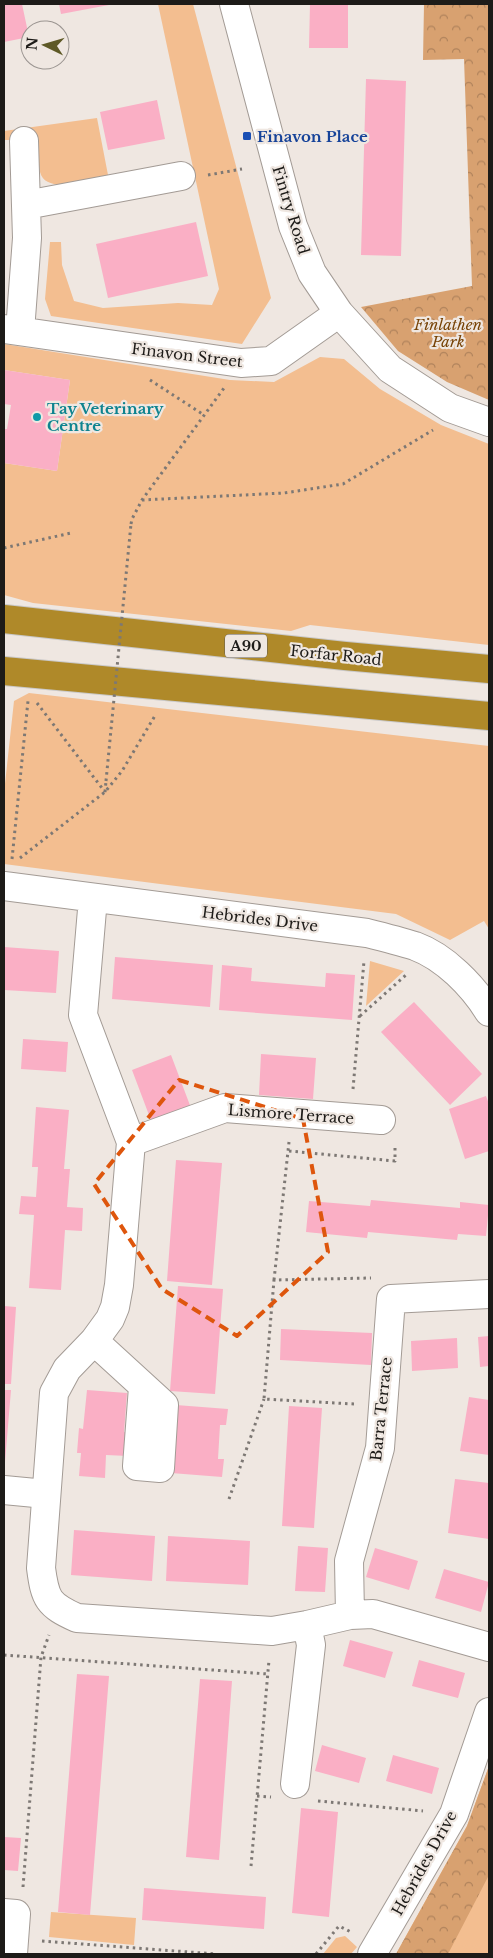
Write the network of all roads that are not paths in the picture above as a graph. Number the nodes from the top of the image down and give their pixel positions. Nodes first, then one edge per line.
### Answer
1 (234, 4) edge
2 (24, 141) dead end
3 (181, 176) dead end
4 (26, 206) junction
5 (339, 313) junction
6 (12, 330) edge
7 (489, 422) edge
8 (4, 620) edge
9 (489, 669) edge
10 (4, 671) edge
11 (489, 716) edge
12 (8, 876) edge
13 (93, 898) junction
14 (489, 1012) edge
15 (381, 1120) road end
16 (131, 1142) junction
17 (489, 1294) edge
18 (94, 1341) junction
19 (143, 1386) dead end
20 (4, 1490) edge
21 (46, 1494) junction
22 (350, 1615) junction
23 (307, 1625) junction
24 (489, 1647) edge
25 (489, 1712) edge
26 (294, 1794) road end
27 (372, 1954) edge

1 - 5 street, Fintry Road
2 - 4 street, Finavon Street
3 - 4 street
4 - 6 street, Finavon Street
5 - 6 street, Finavon Street
5 - 7 street, Fintry Road
8 - 9 highway, Forfar Road / A90
10 - 11 highway
12 - 13 street, Hebrides Drive
13 - 14 street, Hebrides Drive
13 - 16 street
15 - 16 street, Lismore Terrace
16 - 18 street
17 - 22 street, Barra Terrace
18 - 19 street
18 - 21 street
20 - 21 street
21 - 23 street
22 - 23 street
22 - 24 street
23 - 26 street
25 - 27 street, Hebrides Drive

